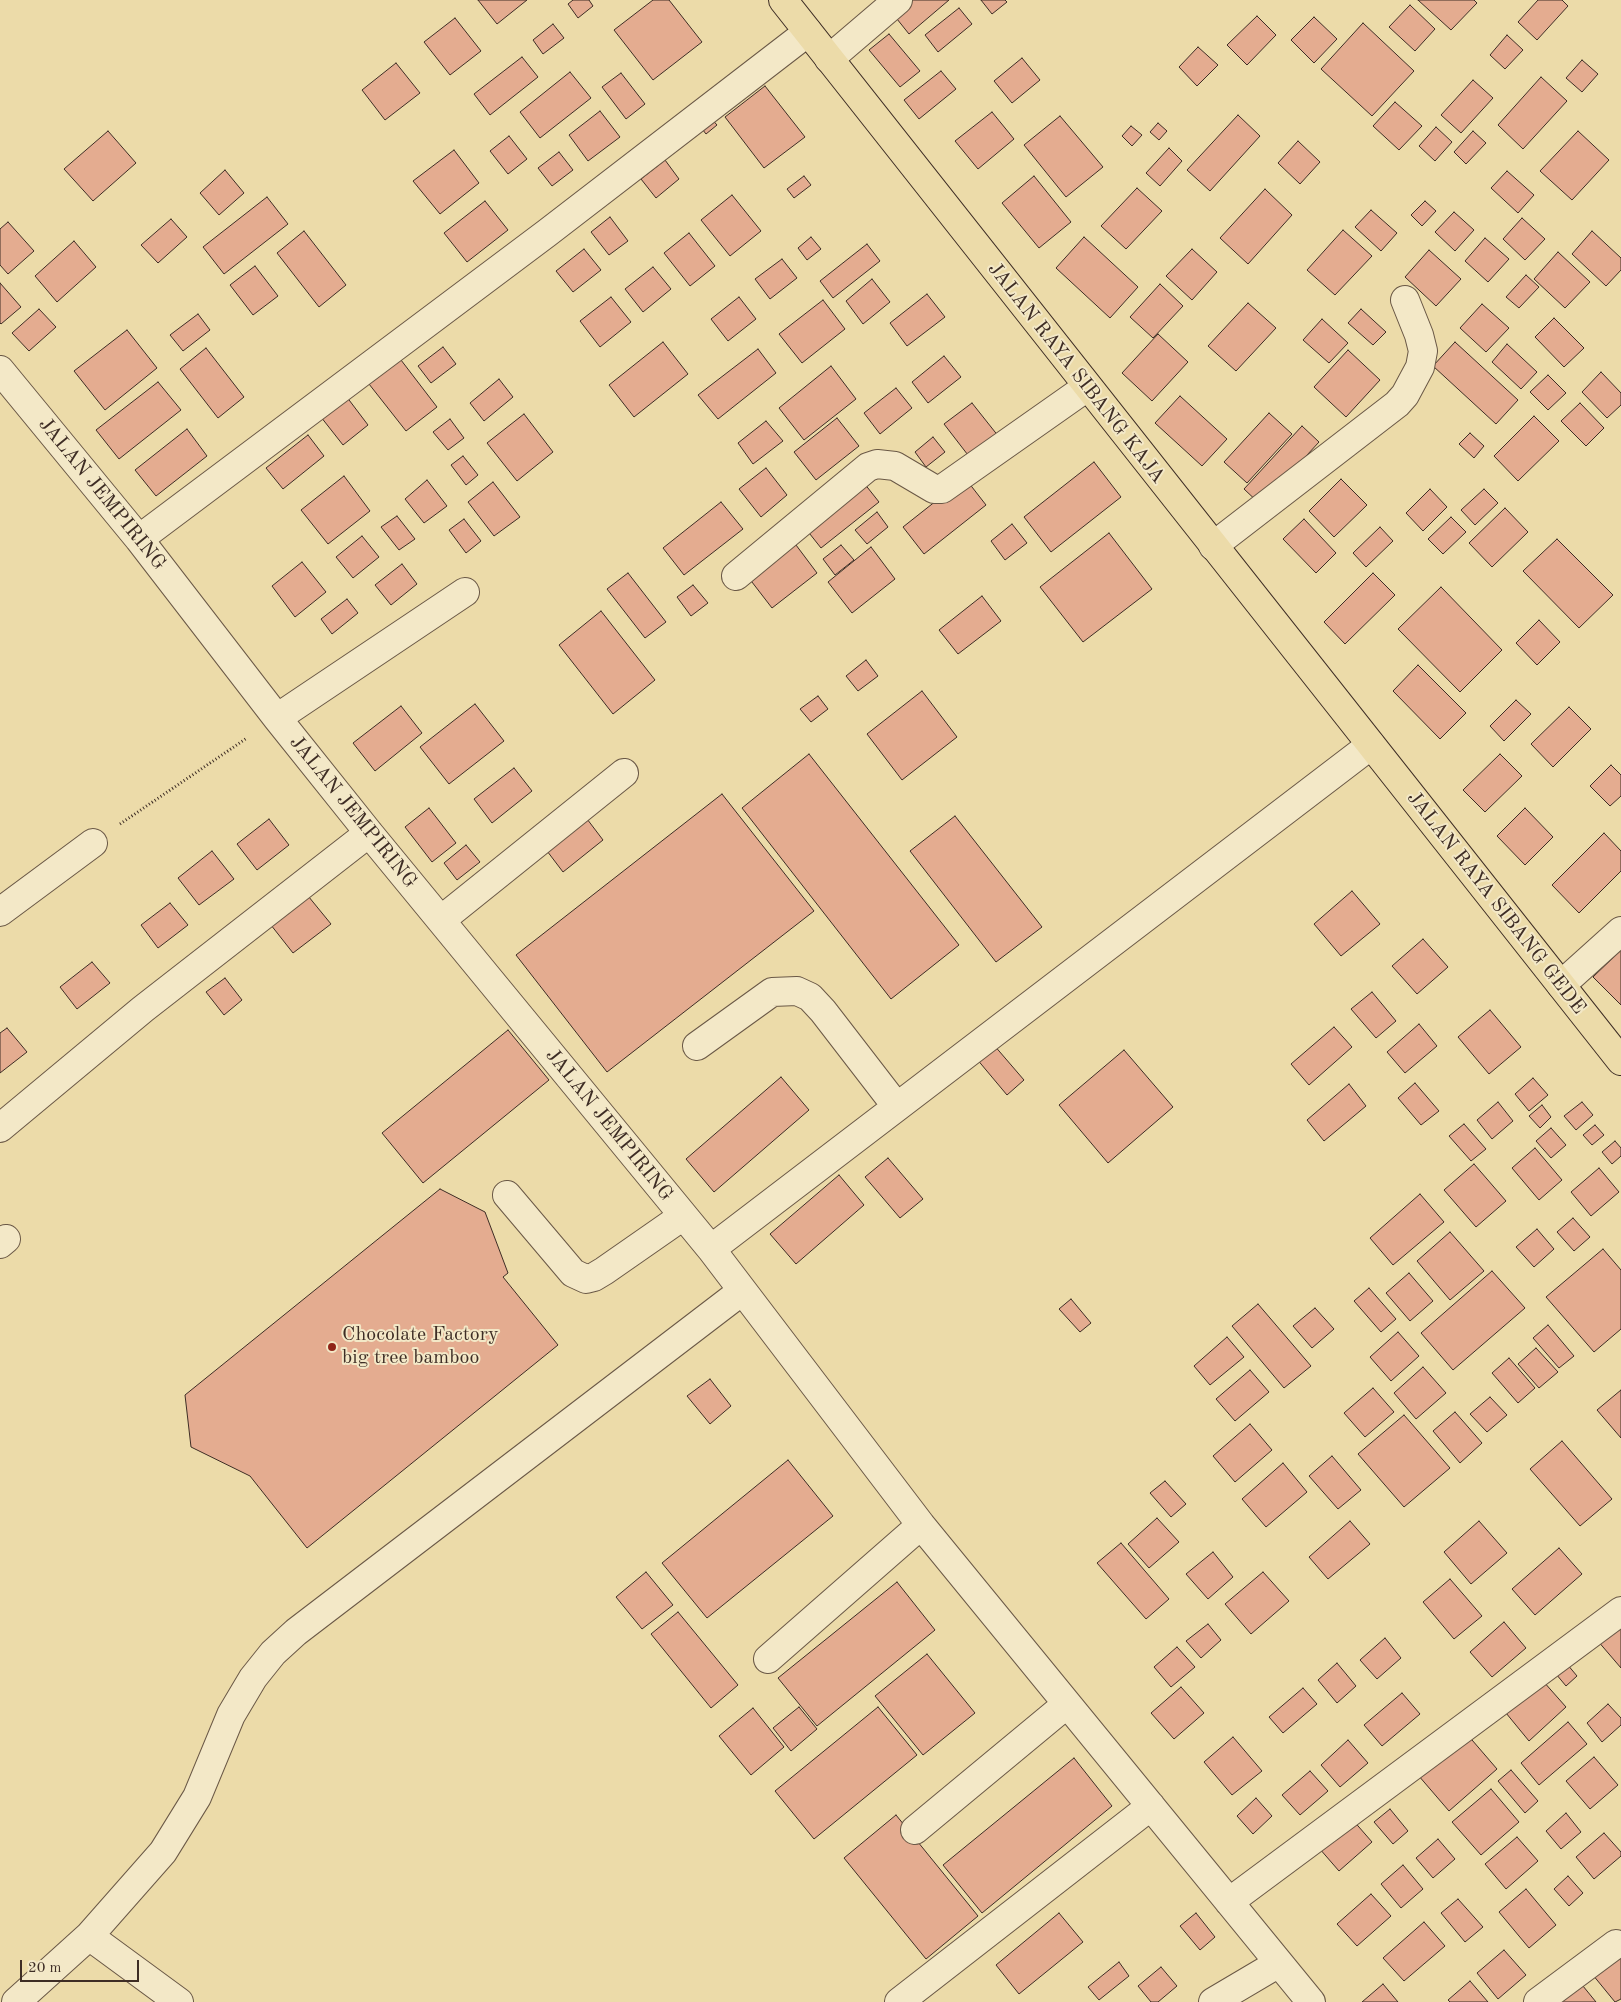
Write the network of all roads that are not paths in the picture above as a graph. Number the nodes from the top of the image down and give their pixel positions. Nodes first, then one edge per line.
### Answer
1 (783, 0) edge
2 (898, 0) edge
3 (808, 32) junction
4 (829, 59) junction
5 (1405, 300) dead end
6 (0, 370) edge
7 (1088, 387) junction
8 (139, 538) junction
9 (1213, 546) junction
10 (736, 576) dead end
11 (465, 592) dead end
12 (277, 718) junction
13 (1371, 745) junction
14 (624, 773) dead end
15 (369, 833) junction
16 (93, 843) road end
17 (0, 912) edge
18 (441, 920) junction
19 (1621, 932) edge
20 (1561, 985) junction
21 (697, 1046) dead end
22 (1621, 1061) edge
23 (897, 1107) junction
24 (0, 1128) edge
25 (507, 1195) dead end
26 (683, 1216) junction
27 (711, 1249) junction
28 (742, 1290) junction
29 (921, 1525) junction
30 (1621, 1611) edge
31 (768, 1659) dead end
32 (1067, 1704) junction
33 (1151, 1806) junction
34 (915, 1830) dead end
35 (1229, 1902) junction
36 (89, 1936) junction
37 (1616, 1944) dead end
38 (1279, 1963) junction
39 (16, 2002) edge
40 (179, 2002) edge
41 (899, 2002) edge
42 (1213, 2002) edge
43 (1311, 2002) edge
44 (1538, 2002) edge

1 - 3 main road, JALAN RAYA SIBANG KAJA
2 - 4 street
3 - 4 main road, JALAN RAYA SIBANG KAJA
3 - 8 street
4 - 7 main road, JALAN RAYA SIBANG KAJA
5 - 9 street
6 - 8 street, JALAN JEMPIRING
7 - 9 main road, JALAN RAYA SIBANG KAJA
7 - 10 street
8 - 12 street, JALAN JEMPIRING
9 - 13 main road, JALAN RAYA SIBANG KAJA
11 - 12 street
12 - 15 street, JALAN JEMPIRING
13 - 20 main road, JALAN RAYA SIBANG GEDE
13 - 23 street
14 - 18 street
15 - 18 street, JALAN JEMPIRING
15 - 24 street
16 - 17 street
18 - 26 street, JALAN JEMPIRING
19 - 20 street
20 - 22 main road, JALAN RAYA SIBANG GEDE
21 - 23 street
23 - 27 street
25 - 26 street
26 - 27 street, JALAN JEMPIRING
27 - 28 street, JALAN JEMPIRING
28 - 29 street, JALAN JEMPIRING
28 - 36 street
29 - 31 street
29 - 32 street, JALAN JEMPIRING
30 - 35 street
32 - 33 street, JALAN JEMPIRING
32 - 34 street
33 - 35 street, JALAN JEMPIRING
33 - 41 street
35 - 38 street, JALAN JEMPIRING
36 - 39 street
36 - 40 street
37 - 44 street
38 - 42 street
38 - 43 street, JALAN JEMPIRING

